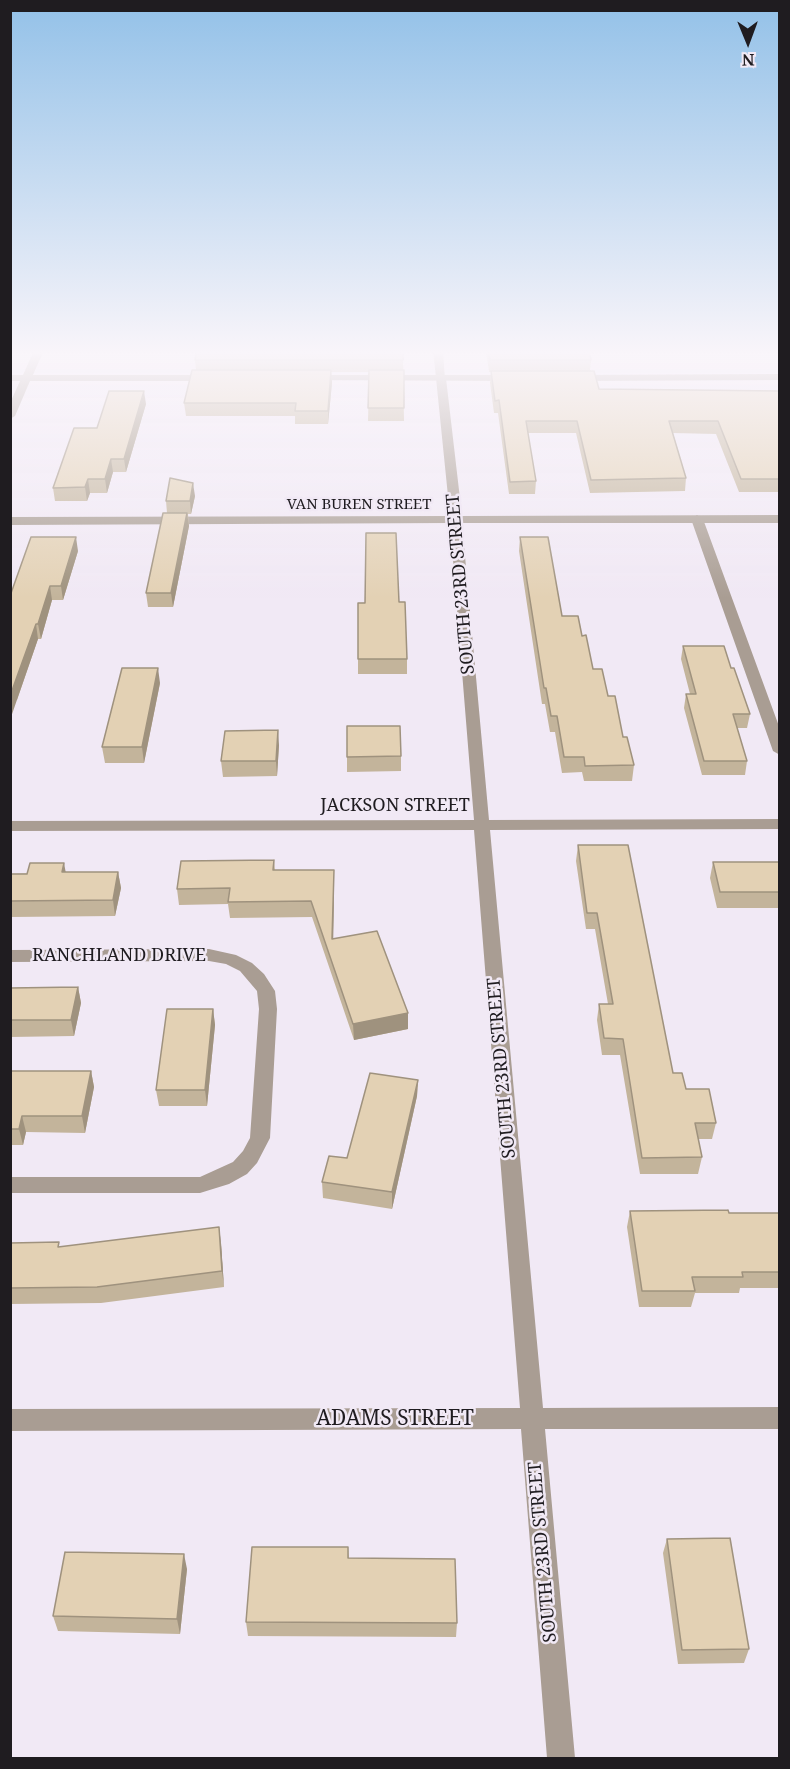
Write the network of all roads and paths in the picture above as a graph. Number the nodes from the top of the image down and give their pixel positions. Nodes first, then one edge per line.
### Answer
1 (447, 433) edge
2 (697, 519) junction
3 (780, 519) edge
4 (456, 520) junction
5 (10, 521) edge
6 (780, 751) edge
7 (780, 824) edge
8 (482, 825) junction
9 (10, 826) edge
10 (10, 956) edge
11 (10, 1185) edge
12 (780, 1418) edge
13 (532, 1419) junction
14 (10, 1420) edge
15 (561, 1758) edge

1 - 4 street, SOUTH 23RD STREET
2 - 3 street, VAN BUREN STREET
2 - 4 street, VAN BUREN STREET
2 - 6 street
4 - 5 street, VAN BUREN STREET
4 - 8 street, SOUTH 23RD STREET
7 - 8 street, JACKSON STREET
8 - 9 street, JACKSON STREET
8 - 13 street, SOUTH 23RD STREET
10 - 11 street, RANCHLAND DRIVE
12 - 13 street, ADAMS STREET
13 - 14 street, ADAMS STREET
13 - 15 street, SOUTH 23RD STREET

